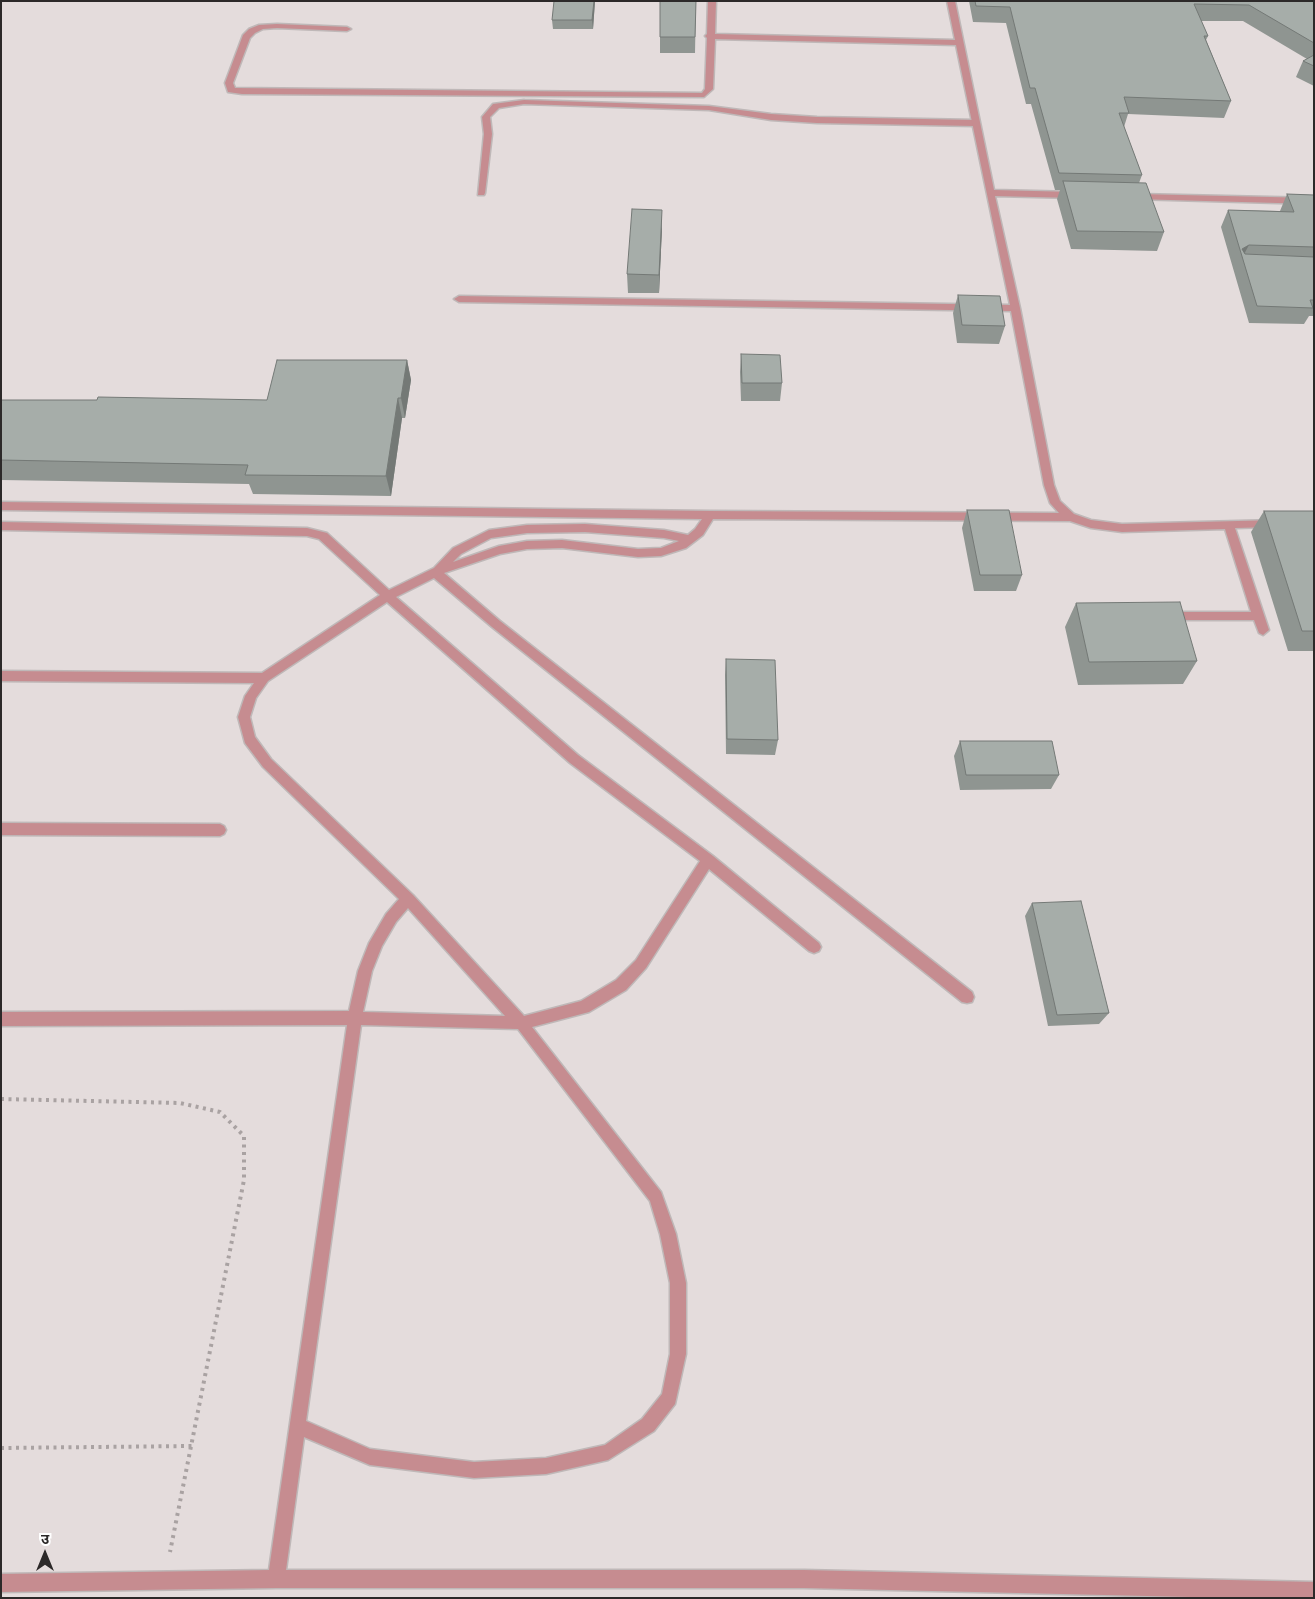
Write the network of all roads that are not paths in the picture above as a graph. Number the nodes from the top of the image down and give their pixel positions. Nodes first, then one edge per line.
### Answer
1 (712, 1) edge
2 (951, 1) edge
3 (347, 29) dead end
4 (709, 36) junction
5 (960, 42) junction
6 (975, 123) junction
7 (480, 193) dead end
8 (992, 194) junction
9 (1079, 196) edge
10 (1128, 196) edge
11 (1314, 201) edge
12 (459, 299) dead end
13 (1015, 308) junction
14 (1, 506) edge
15 (710, 515) junction
16 (1070, 518) junction
17 (1285, 523) edge
18 (1229, 525) junction
19 (1, 526) edge
20 (690, 539) junction
21 (435, 572) junction
22 (388, 596) junction
23 (1164, 616) edge
24 (1258, 616) junction
25 (1263, 630) dead end
26 (1, 676) edge
27 (264, 678) junction
28 (1, 829) edge
29 (220, 830) dead end
30 (708, 860) junction
31 (408, 900) junction
32 (814, 947) dead end
33 (967, 997) dead end
34 (355, 1018) junction
35 (1, 1019) edge
36 (521, 1023) junction
37 (299, 1426) junction
38 (276, 1579) junction
39 (1, 1583) edge
40 (1314, 1591) edge

1 - 4 street
2 - 5 street
3 - 4 street
4 - 5 street
5 - 6 street
6 - 7 street
6 - 8 street
8 - 9 street
8 - 13 street
10 - 11 street
12 - 13 street
13 - 16 street
14 - 15 street
15 - 16 street
15 - 20 street
16 - 18 street
17 - 18 street
18 - 24 street
19 - 22 street
20 - 21 street
20 - 21 street
21 - 22 street
21 - 33 street
22 - 27 street
22 - 30 street
23 - 24 street
24 - 25 street
26 - 27 street
27 - 31 street
28 - 29 street
30 - 32 street
30 - 36 street
31 - 34 street
31 - 36 street
34 - 35 street
34 - 36 street
34 - 37 street
36 - 37 street
37 - 38 street
38 - 39 street
38 - 40 street

